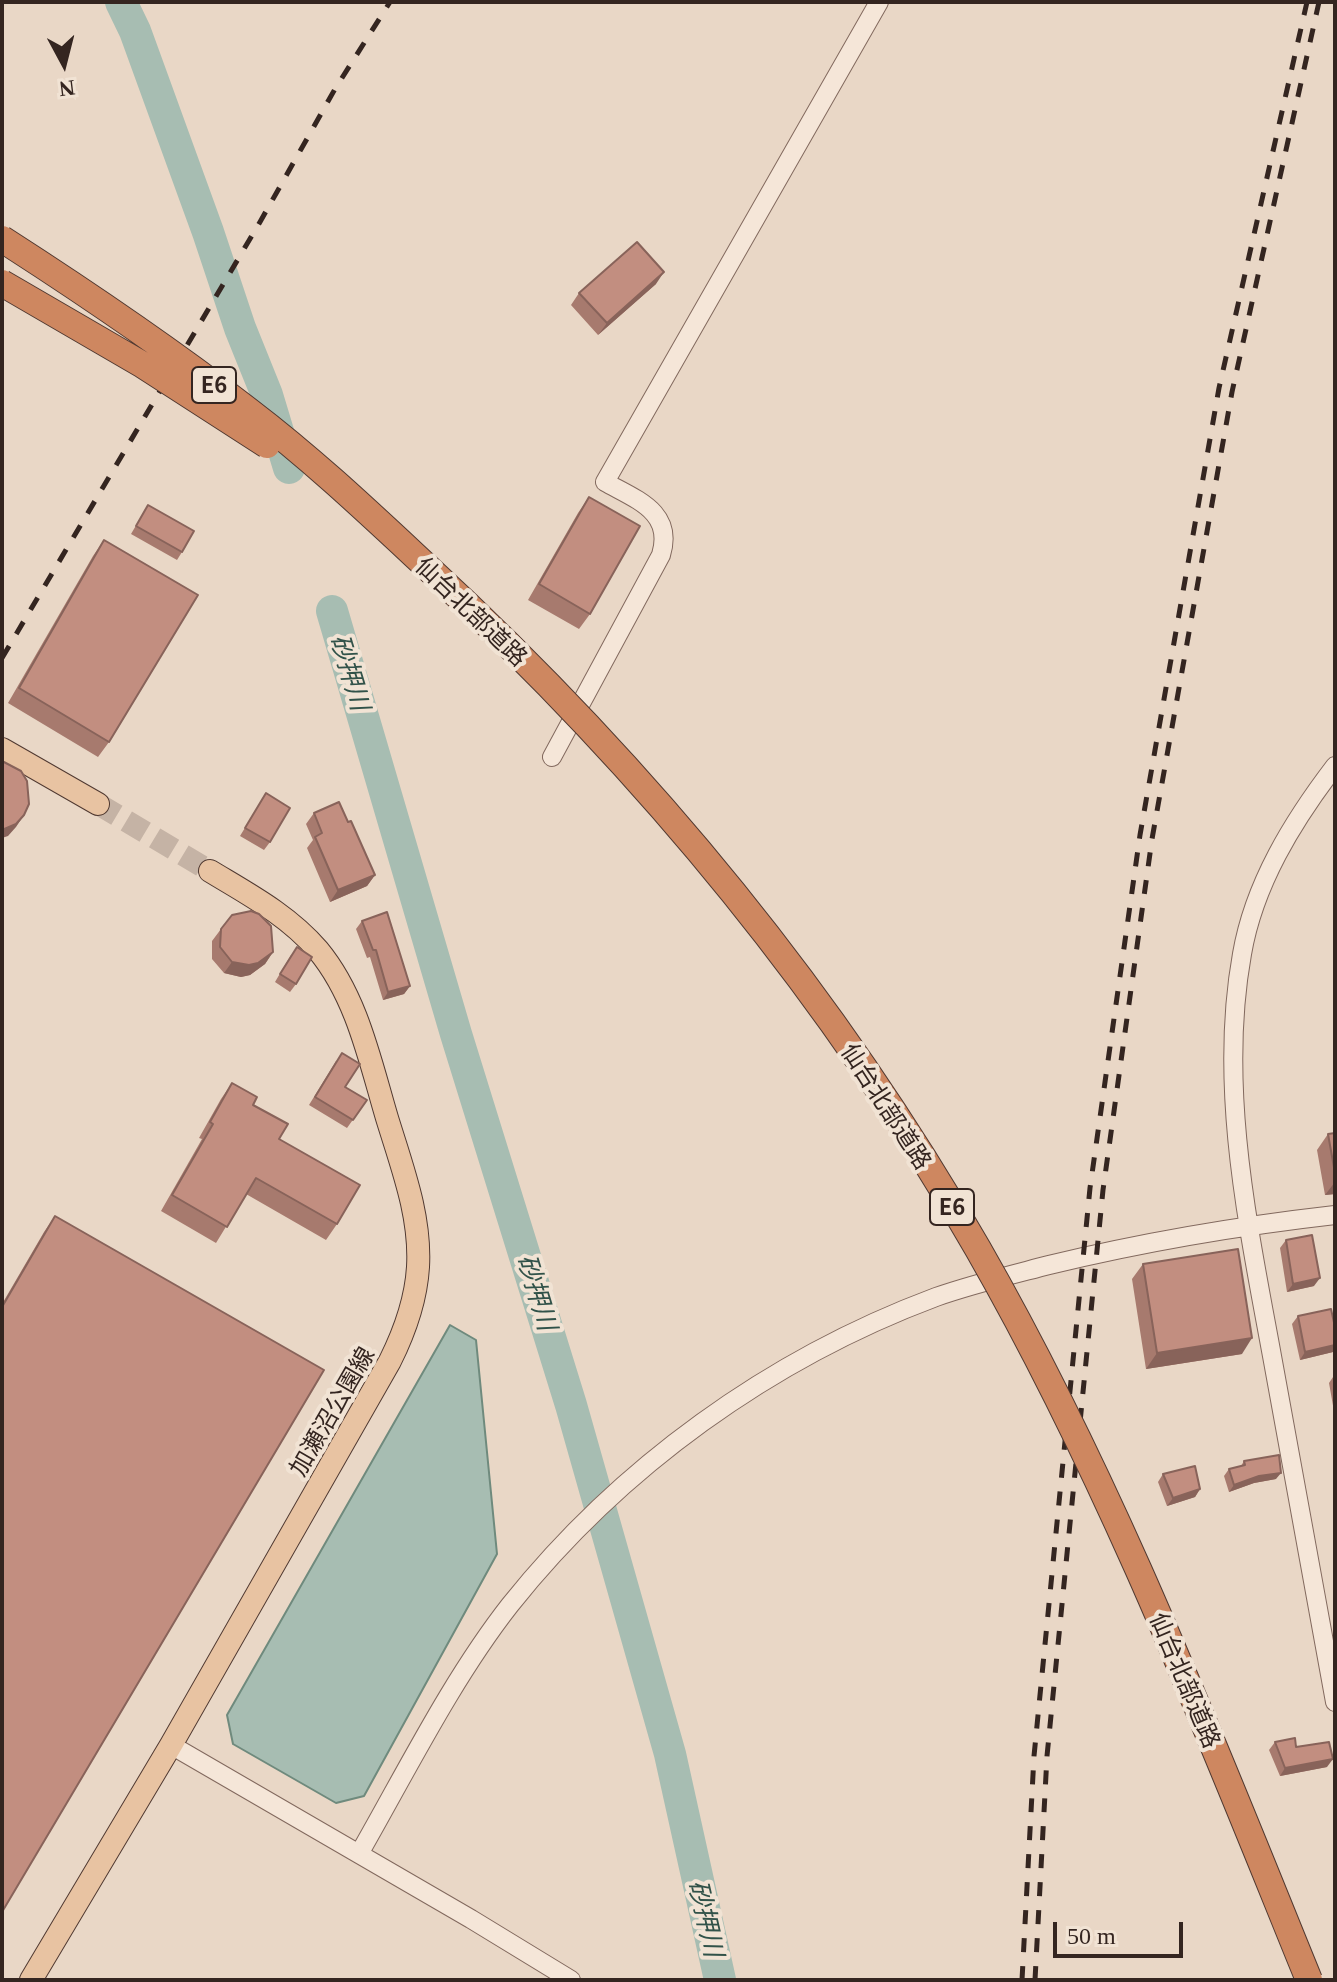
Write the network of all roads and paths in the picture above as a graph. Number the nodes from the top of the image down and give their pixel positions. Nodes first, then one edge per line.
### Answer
1 (879, 2) edge
2 (2, 239) edge
3 (2, 283) edge
4 (411, 552) junction
5 (2, 749) edge
6 (552, 757) dead end
7 (1335, 766) edge
8 (98, 804) tunnel mouth
9 (210, 871) tunnel mouth
10 (1335, 1215) edge
11 (1248, 1225) junction
12 (1335, 1702) edge
13 (171, 1745) junction
14 (359, 1854) junction
15 (31, 1980) edge
16 (571, 1980) edge
17 (1309, 1980) edge

1 - 6 street
2 - 4 highway, 仙台北部道路 / E6, bridge
3 - 4 highway, 仙台北部道路 / E6, bridge
4 - 17 highway, 仙台北部道路 / E6, bridge
5 - 8 main road
7 - 11 street
9 - 13 main road, 加瀬沼公園線
10 - 11 street
11 - 12 street
11 - 14 street
13 - 14 street
13 - 15 main road, 加瀬沼公園線
14 - 16 street

